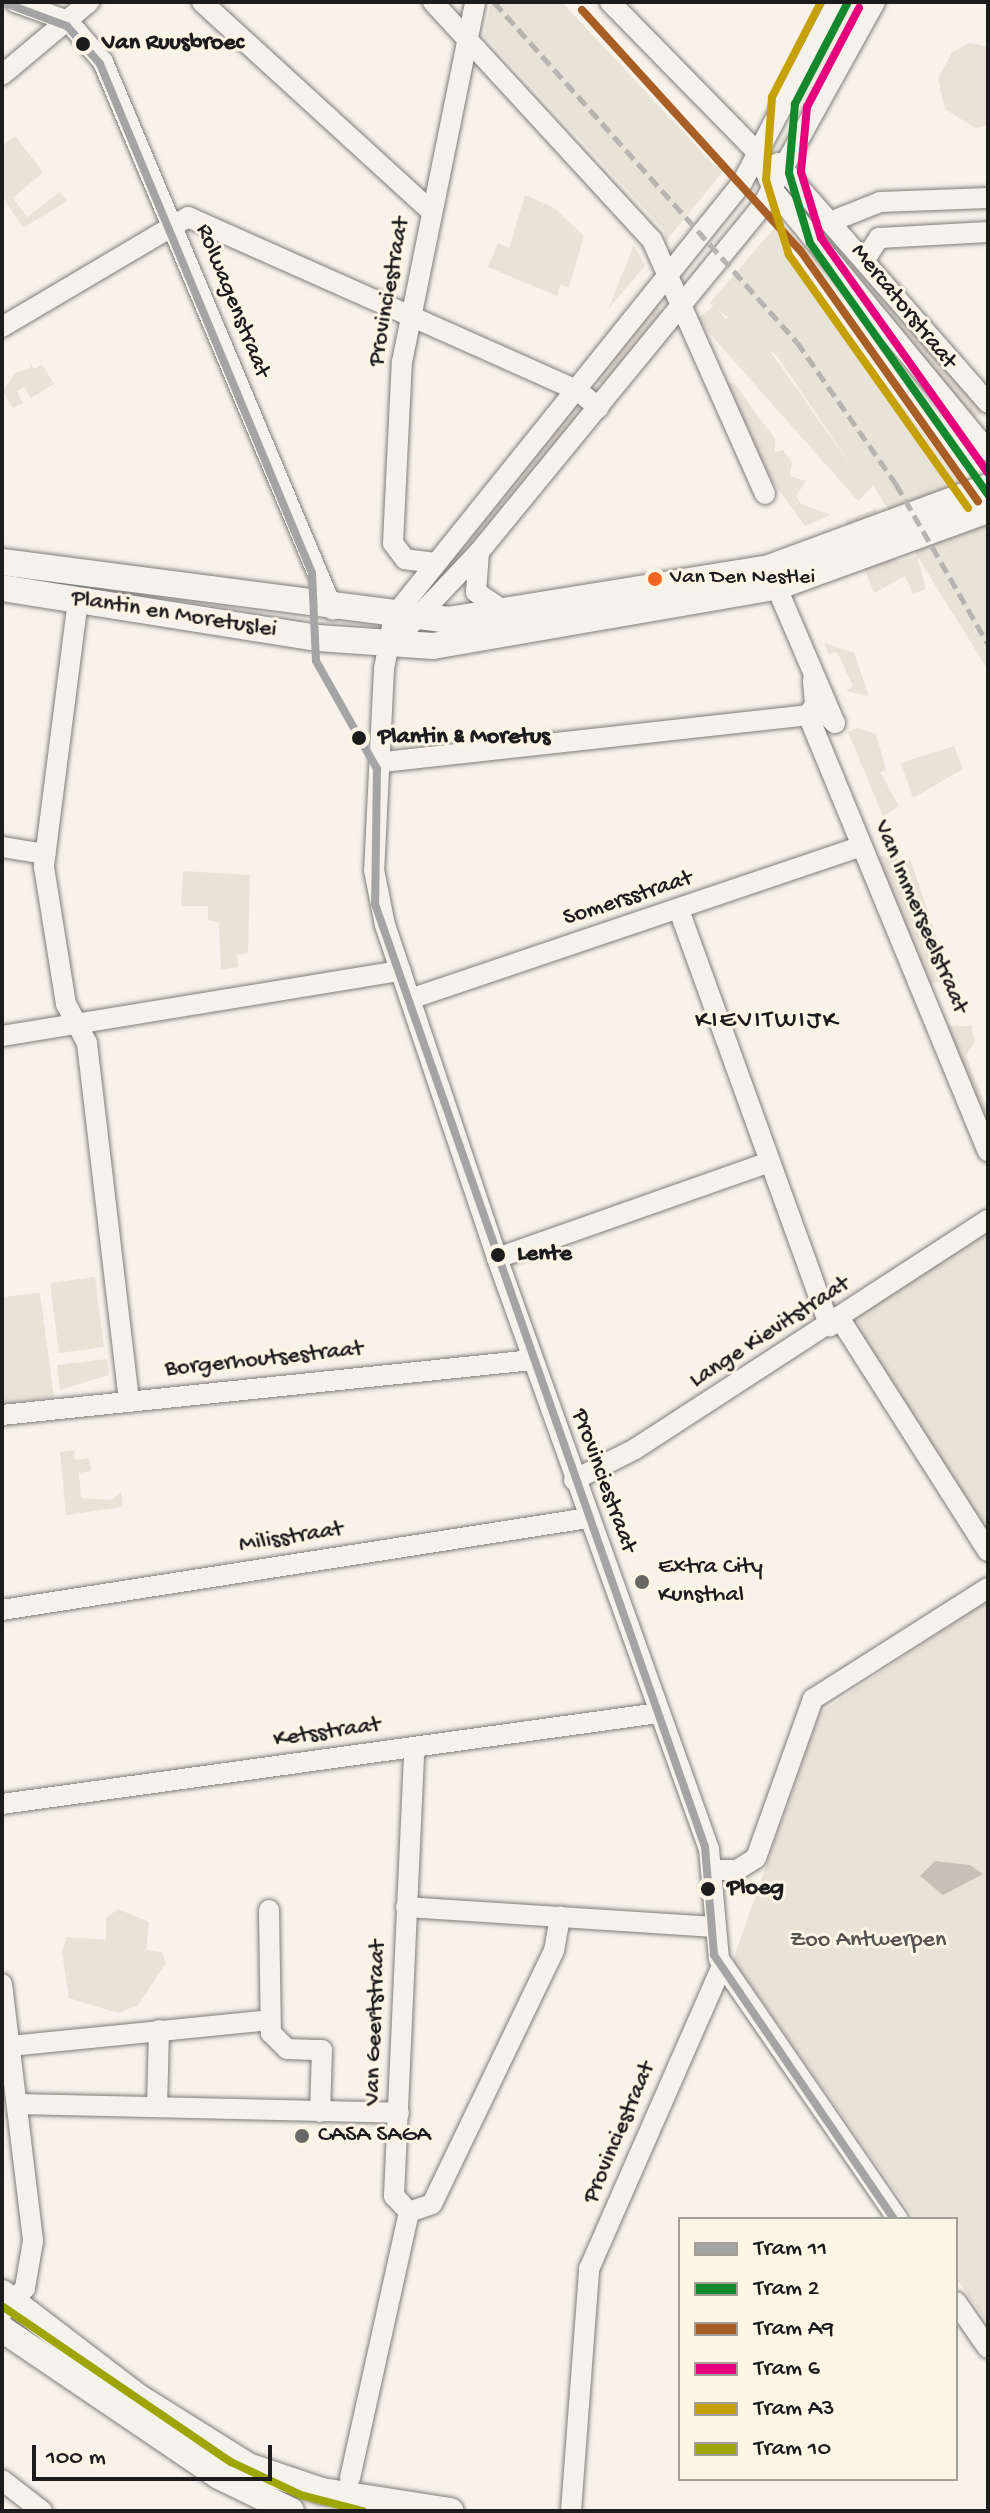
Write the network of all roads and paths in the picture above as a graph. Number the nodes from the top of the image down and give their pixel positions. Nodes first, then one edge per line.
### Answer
1 (15, 2) edge
2 (89, 2) edge
3 (202, 2) edge
4 (433, 2) edge
5 (475, 2) edge
6 (610, 2) edge
7 (837, 2) edge
8 (875, 2) edge
9 (68, 21) junction
10 (467, 38) junction
11 (2, 75) edge
12 (758, 153) junction
13 (787, 167) junction
14 (773, 190) junction
15 (988, 198) edge
16 (430, 210) junction
17 (835, 220) junction
18 (173, 224) junction
19 (988, 232) edge
20 (866, 258) junction
21 (669, 276) junction
22 (408, 313) junction
23 (686, 313) junction
24 (2, 327) edge
25 (577, 390) junction
26 (988, 403) edge
27 (599, 408) junction
28 (988, 451) edge
29 (988, 487) edge
30 (765, 494) dead end
31 (988, 510) edge
32 (479, 552) junction
33 (2, 562) edge
34 (436, 563) junction
35 (772, 577) junction
36 (2, 588) edge
37 (78, 600) junction
38 (333, 610) junction
39 (514, 613) junction
40 (422, 618) junction
41 (394, 629) junction
42 (811, 710) junction
43 (383, 762) junction
44 (862, 846) junction
45 (2, 847) edge
46 (45, 854) junction
47 (679, 910) junction
48 (401, 971) junction
49 (410, 999) junction
50 (76, 1025) junction
51 (2, 1036) edge
52 (988, 1151) edge
53 (769, 1162) junction
54 (988, 1220) edge
55 (497, 1258) junction
56 (835, 1322) junction
57 (532, 1360) junction
58 (129, 1402) junction
59 (2, 1415) edge
60 (574, 1480) junction
61 (588, 1518) junction
62 (988, 1551) edge
63 (988, 1588) edge
64 (2, 1610) edge
65 (659, 1713) junction
66 (414, 1748) junction
67 (2, 1804) edge
68 (712, 1870) junction
69 (406, 1907) junction
70 (269, 1910) dead end
71 (560, 1917) junction
72 (712, 1927) junction
73 (722, 1966) junction
74 (2, 1984) edge
75 (270, 2020) junction
76 (159, 2030) junction
77 (7, 2042) edge
78 (17, 2104) junction
79 (157, 2107) junction
80 (320, 2112) junction
81 (399, 2113) junction
82 (409, 2212) junction
83 (897, 2217) edge
84 (7, 2304) edge
85 (958, 2305) edge
86 (2, 2329) edge
87 (988, 2348) edge
88 (350, 2478) dead end
89 (2, 2480) edge
90 (262, 2485) junction
91 (440, 2510) edge
92 (42, 2511) edge
93 (291, 2511) edge
94 (571, 2511) edge

1 - 9 street
2 - 9 street
3 - 16 street
4 - 10 street
5 - 10 street, Provinciestraat
6 - 12 street, Mercatorstraat
7 - 12 street
8 - 13 street
9 - 11 street
9 - 18 street, Rolwagenstraat
10 - 16 street, Provinciestraat
10 - 21 street
12 - 13 street, Mercatorstraat
12 - 14 street, Mercatorstraat
12 - 21 street
13 - 14 street
13 - 17 street, Mercatorstraat
14 - 23 street
14 - 28 street, Mercatorstraat
15 - 17 street
16 - 22 street, Provinciestraat
17 - 20 street, Mercatorstraat
18 - 22 street
18 - 24 street
18 - 38 street, Rolwagenstraat
19 - 20 street
20 - 26 street, Mercatorstraat
21 - 23 street
21 - 25 street
22 - 25 street
22 - 34 street, Provinciestraat
23 - 27 street
23 - 30 street
25 - 27 street
25 - 34 street
27 - 32 street
29 - 35 main road, Plantin en Moretuslei
31 - 35 main road, Plantin en Moretuslei
32 - 39 street
32 - 40 street
33 - 38 main road, Plantin en Moretuslei
34 - 41 street
35 - 39 main road, Plantin en Moretuslei
35 - 41 main road, Plantin en Moretuslei
35 - 42 street
36 - 37 main road, Plantin en Moretuslei
37 - 41 main road, Plantin en Moretuslei
37 - 46 street
38 - 41 main road, Plantin en Moretuslei
39 - 40 main road, Plantin en Moretuslei
40 - 41 main road, Plantin en Moretuslei
41 - 43 street, Provinciestraat
42 - 43 street
42 - 44 street, Van Immerseelstraat
43 - 48 street, Provinciestraat
44 - 47 street, Somersstraat
44 - 52 street, Van Immerseelstraat
45 - 46 street
46 - 50 street
47 - 49 street, Somersstraat
47 - 53 street
48 - 49 street, Provinciestraat
48 - 50 street
49 - 55 street, Provinciestraat
50 - 51 street
50 - 58 street
53 - 55 street
53 - 56 street
54 - 56 street, Lange Kievitstraat
55 - 57 street, Provinciestraat
56 - 60 street, Lange Kievitstraat
56 - 62 street
57 - 58 street, Borgerhoutsestraat
57 - 60 street, Provinciestraat
58 - 59 street, Borgerhoutsestraat
60 - 61 street, Provinciestraat
61 - 64 street, Milisstraat
61 - 65 street, Provinciestraat
63 - 68 street
65 - 66 street, Ketsstraat
65 - 68 street, Provinciestraat
66 - 67 street, Ketsstraat
66 - 69 street, Van Geertstraat
68 - 72 street, Provinciestraat
69 - 71 street
69 - 81 street, Van Geertstraat
70 - 75 street
71 - 72 street
71 - 82 street
72 - 73 street, Provinciestraat
73 - 83 street
73 - 94 street, Provinciestraat
74 - 77 street
75 - 76 street
75 - 80 street
76 - 77 street
76 - 79 street
77 - 78 street
78 - 79 street
78 - 84 street
79 - 80 street
80 - 81 street
81 - 82 street, Van Geertstraat
82 - 88 street
84 - 90 main road
85 - 87 street
86 - 90 main road
89 - 92 street
90 - 91 main road
90 - 93 main road

